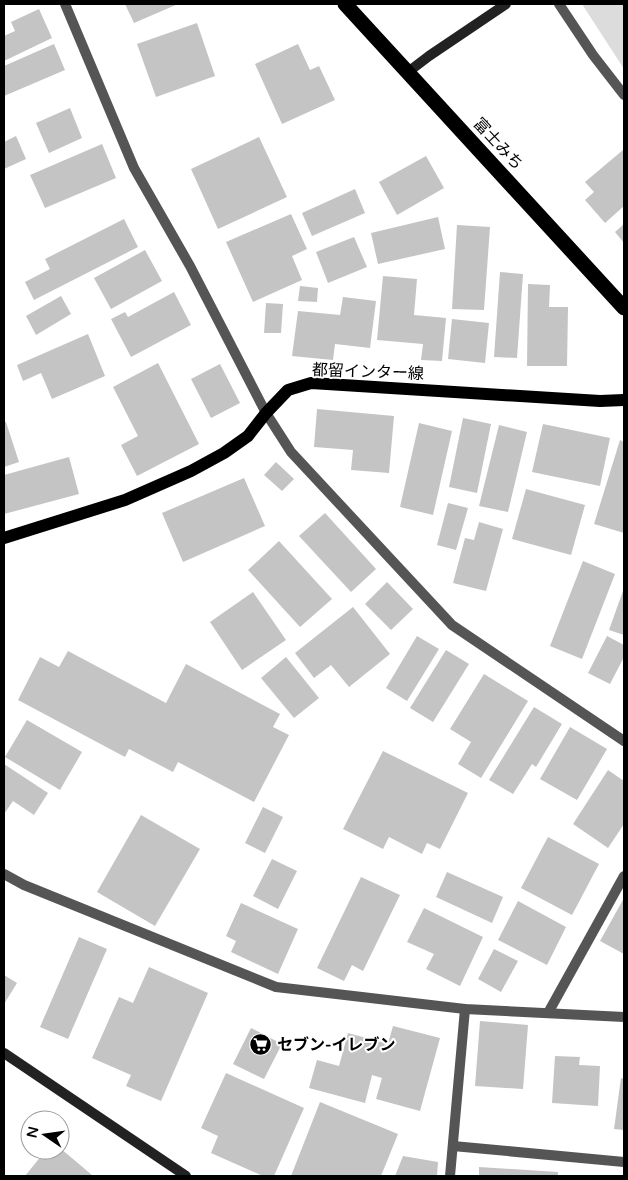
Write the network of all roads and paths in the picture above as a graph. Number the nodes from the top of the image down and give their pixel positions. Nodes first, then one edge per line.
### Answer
1 (65, 4) edge
2 (345, 4) edge
3 (506, 4) edge
4 (559, 4) edge
5 (408, 72) junction
6 (624, 95) edge
7 (624, 308) edge
8 (624, 400) edge
9 (266, 413) junction
10 (4, 538) edge
11 (624, 741) edge
12 (4, 874) edge
13 (624, 876) edge
14 (465, 1009) junction
15 (548, 1013) junction
16 (624, 1017) edge
17 (4, 1052) edge
18 (453, 1146) junction
19 (624, 1162) edge
20 (186, 1176) edge
21 (450, 1176) edge

1 - 9 street
2 - 5 highway, 富士みち
3 - 5 street
4 - 6 street
5 - 7 highway, 富士みち
8 - 9 main road, 都留インター線
9 - 10 main road, 都留インター線
9 - 11 street
12 - 14 street
13 - 15 street
14 - 15 street
14 - 18 street
15 - 16 street
17 - 20 street
18 - 19 street
18 - 21 street

